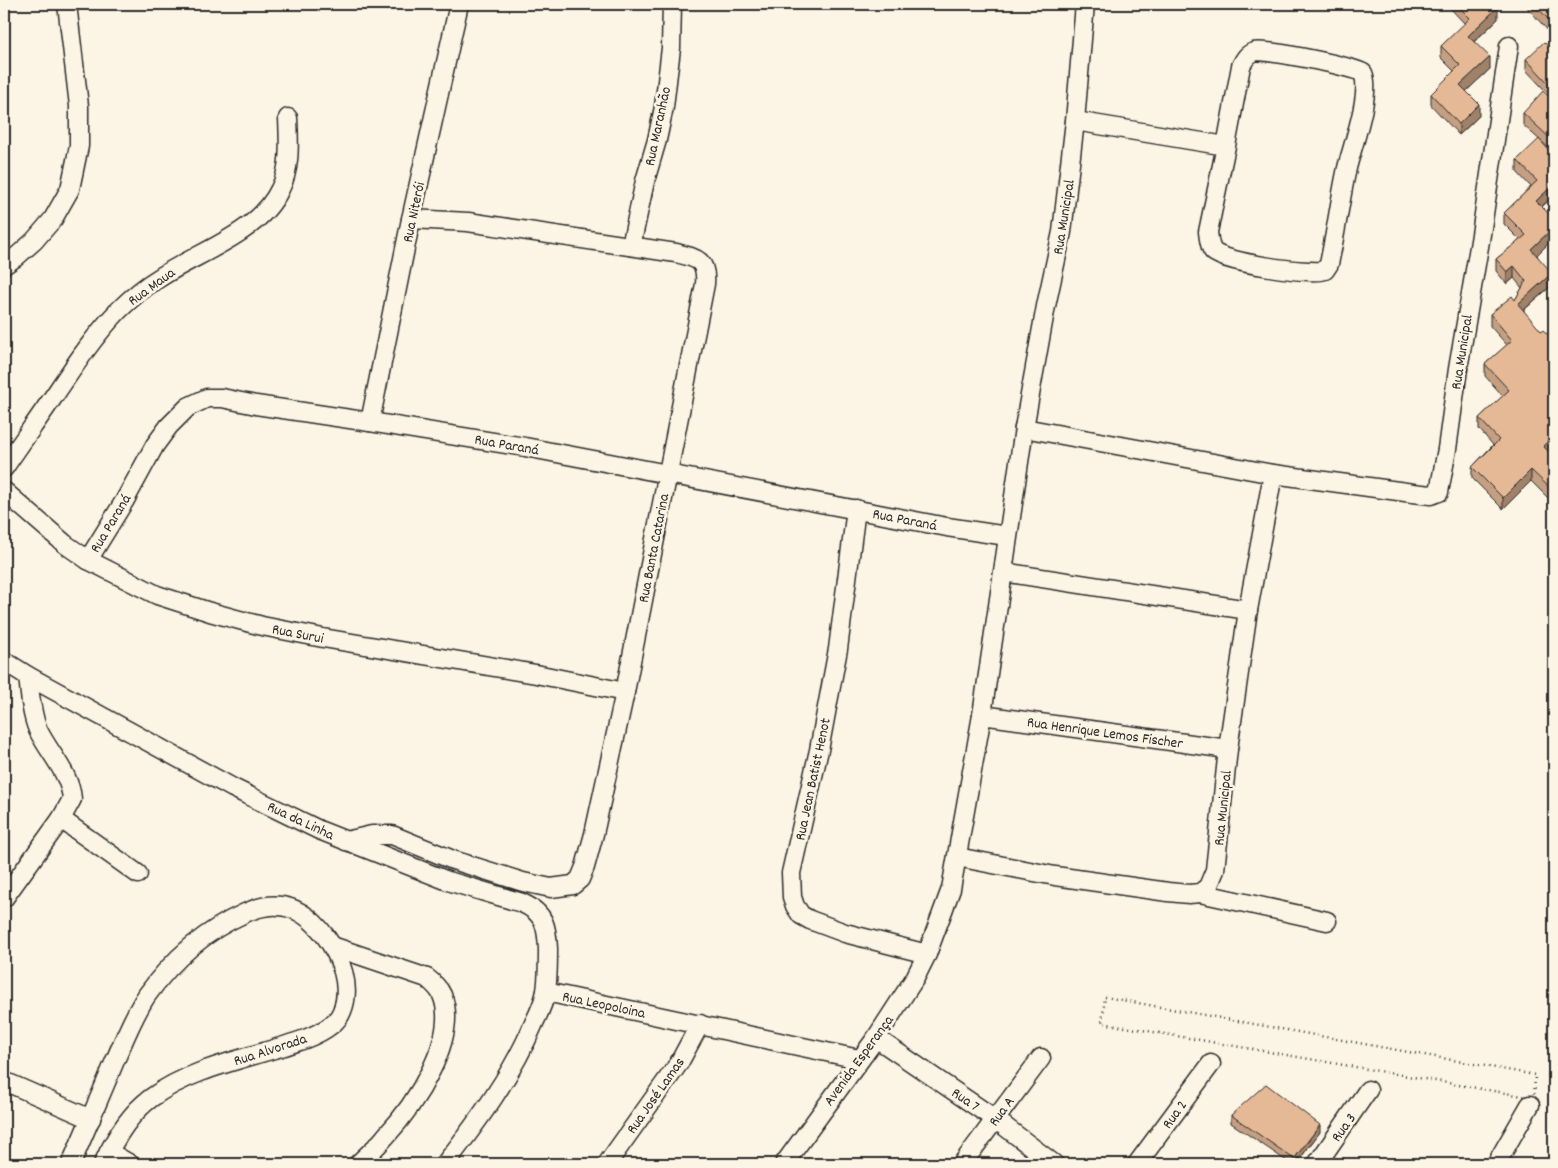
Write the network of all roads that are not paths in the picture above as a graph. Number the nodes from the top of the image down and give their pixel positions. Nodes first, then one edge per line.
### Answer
1 (67, 4) edge
2 (459, 4) edge
3 (672, 4) edge
4 (1085, 4) edge
5 (1509, 46) dead end
6 (288, 118) dead end
7 (1076, 121) junction
8 (1226, 146) junction
9 (411, 219) junction
10 (631, 246) junction
11 (4, 265) edge
12 (370, 422) junction
13 (1024, 428) junction
14 (4, 468) edge
15 (668, 474) junction
16 (1274, 474) junction
17 (4, 491) edge
18 (856, 509) junction
19 (1007, 536) junction
20 (88, 560) junction
21 (1003, 572) junction
22 (1248, 610) junction
23 (4, 661) edge
24 (28, 676) junction
25 (625, 692) junction
26 (982, 716) junction
27 (1228, 749) junction
28 (61, 819) junction
29 (346, 841) junction
30 (957, 857) junction
31 (138, 874) dead end
32 (1200, 893) junction
33 (4, 898) edge
34 (1327, 921) dead end
35 (332, 946) junction
36 (927, 954) junction
37 (546, 992) junction
38 (700, 1024) junction
39 (876, 1038) junction
40 (1041, 1058) dead end
41 (859, 1059) junction
42 (1211, 1064) dead end
43 (4, 1081) edge
44 (1368, 1090) dead end
45 (1530, 1105) dead end
46 (90, 1119) junction
47 (995, 1119) junction
48 (106, 1158) edge
49 (70, 1164) edge
50 (130, 1164) edge
51 (358, 1164) edge
52 (445, 1164) edge
53 (607, 1164) edge
54 (784, 1164) edge
55 (962, 1164) edge
56 (1054, 1164) edge
57 (1137, 1164) edge
58 (1317, 1164) edge
59 (1496, 1164) edge

1 - 11 street
2 - 9 street, Rua Niterói
3 - 10 street, Rua Maranhão
4 - 7 street, Rua Municipal
5 - 16 street, Rua Municipal
6 - 14 street, Rua Maua
7 - 8 street
7 - 13 street, Rua Municipal
8 - 8 street
9 - 10 street, Rua Banta Catarina
9 - 12 street, Rua Niterói
10 - 15 street, Rua Banta Catarina
12 - 15 street, Rua Paraná
12 - 20 street, Rua Paraná
13 - 16 street, Rua Municipal
13 - 19 street, Rua Municipal
15 - 18 street, Rua Paraná
15 - 25 street, Rua Banta Catarina
16 - 22 street, Rua Municipal
17 - 20 street, Rua Surui
18 - 19 street, Rua Paraná
18 - 36 street, Rua Jean Batist Henot
19 - 21 street, Rua Municipal
20 - 25 street, Rua Surui
21 - 22 street
21 - 26 street, Rua Municipal
22 - 27 street, Rua Municipal
23 - 24 street, Rua da Linha
24 - 28 street
24 - 29 street, Rua da Linha
25 - 29 street, Rua Banta Catarina
26 - 27 street, Rua Henrique Lemos Fischer
26 - 30 street, Rua Municipal
27 - 32 street, Rua Municipal
28 - 31 street
28 - 33 street
29 - 37 street, Rua da Linha
30 - 32 street
30 - 36 street, Rua Municipal
32 - 34 street
35 - 46 street, Rua Alvorada
35 - 48 street, Rua Alvorada
35 - 51 street
36 - 39 street, Avenida Esperança
37 - 38 street, Rua Leopoloina
37 - 52 street, Rua Leopoloina
38 - 41 street, Rua Leopoloina
38 - 53 street, Rua José Lamas
39 - 41 street, Avenida Esperança
39 - 47 street, Rua 7
40 - 47 street, Rua A
41 - 54 street, Avenida Esperança
42 - 57 street, Rua 2
43 - 46 street
44 - 58 street, Rua 3
45 - 59 street
46 - 49 street, Rua Alvorada
47 - 55 street, Rua A
47 - 56 street, Rua 7
48 - 50 street

